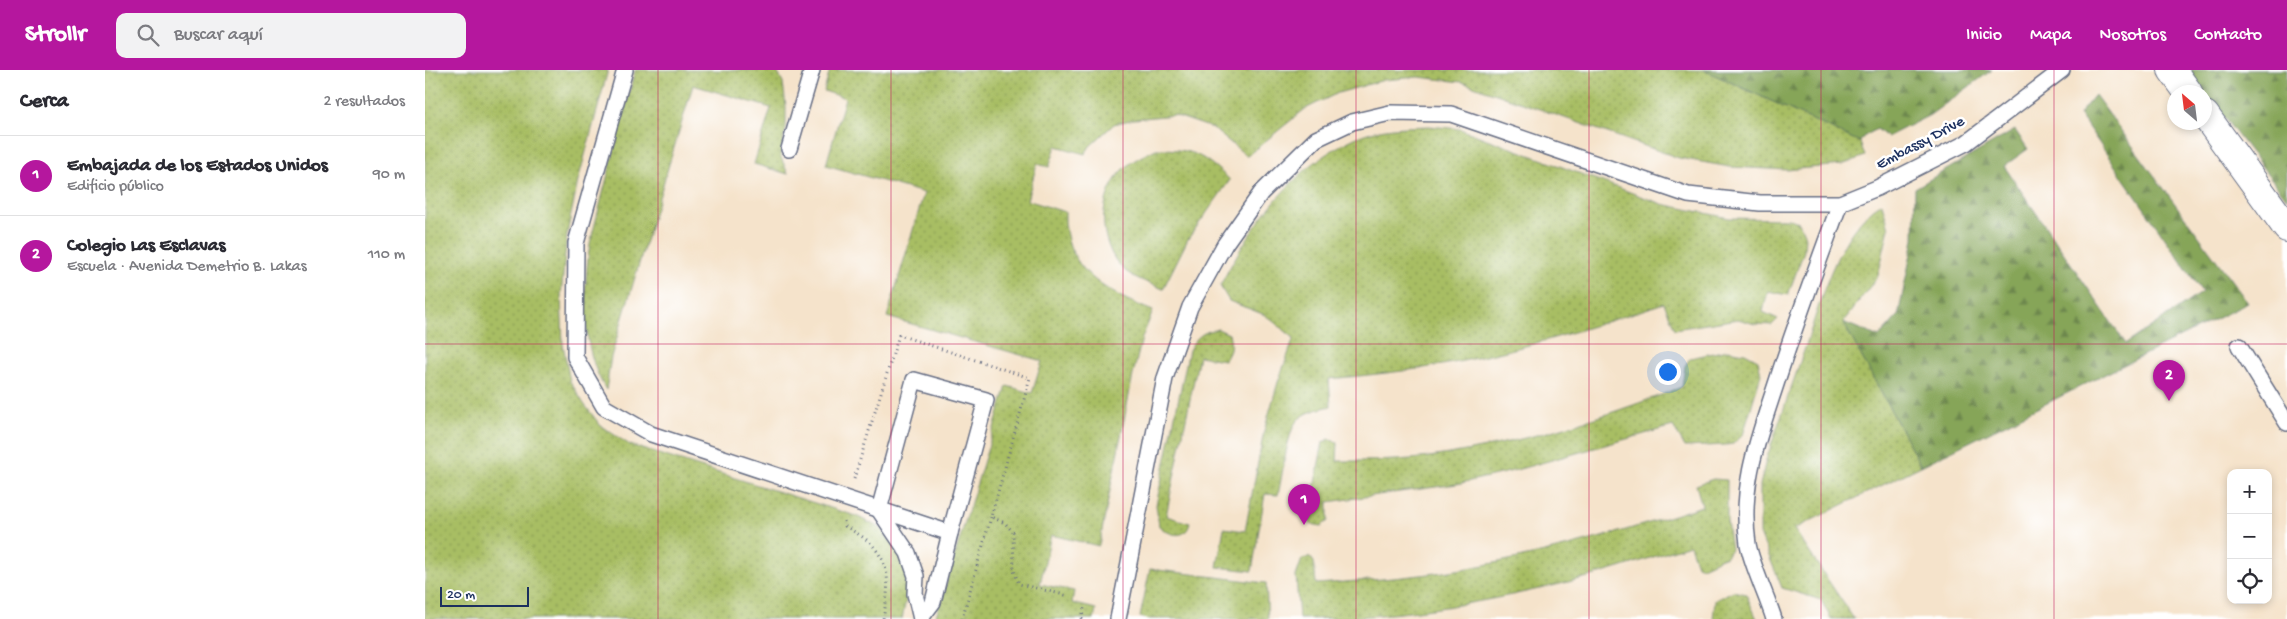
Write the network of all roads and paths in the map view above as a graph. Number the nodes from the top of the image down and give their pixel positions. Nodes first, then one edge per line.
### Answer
1 (625, 70) edge
2 (812, 70) edge
3 (2062, 70) edge
4 (2172, 70) edge
5 (2183, 85) edge
6 (2212, 125) edge
7 (789, 149) dead end
8 (1840, 203) junction
9 (2287, 228) edge
10 (2239, 346) dead end
11 (2287, 423) edge
12 (879, 510) junction
13 (991, 517) dead end
14 (950, 532) junction
15 (1084, 608) dead end
16 (921, 619) edge
17 (962, 619) edge
18 (1082, 619) edge
19 (1118, 619) edge
20 (1774, 619) edge

1 - 12 lane
2 - 7 lane
3 - 8 lane, Embassy Drive
4 - 5 street
6 - 9 street
8 - 19 lane
8 - 20 lane
10 - 11 lane
12 - 14 lane
12 - 14 lane
12 - 16 lane
13 - 17 path
14 - 16 lane
15 - 18 path

